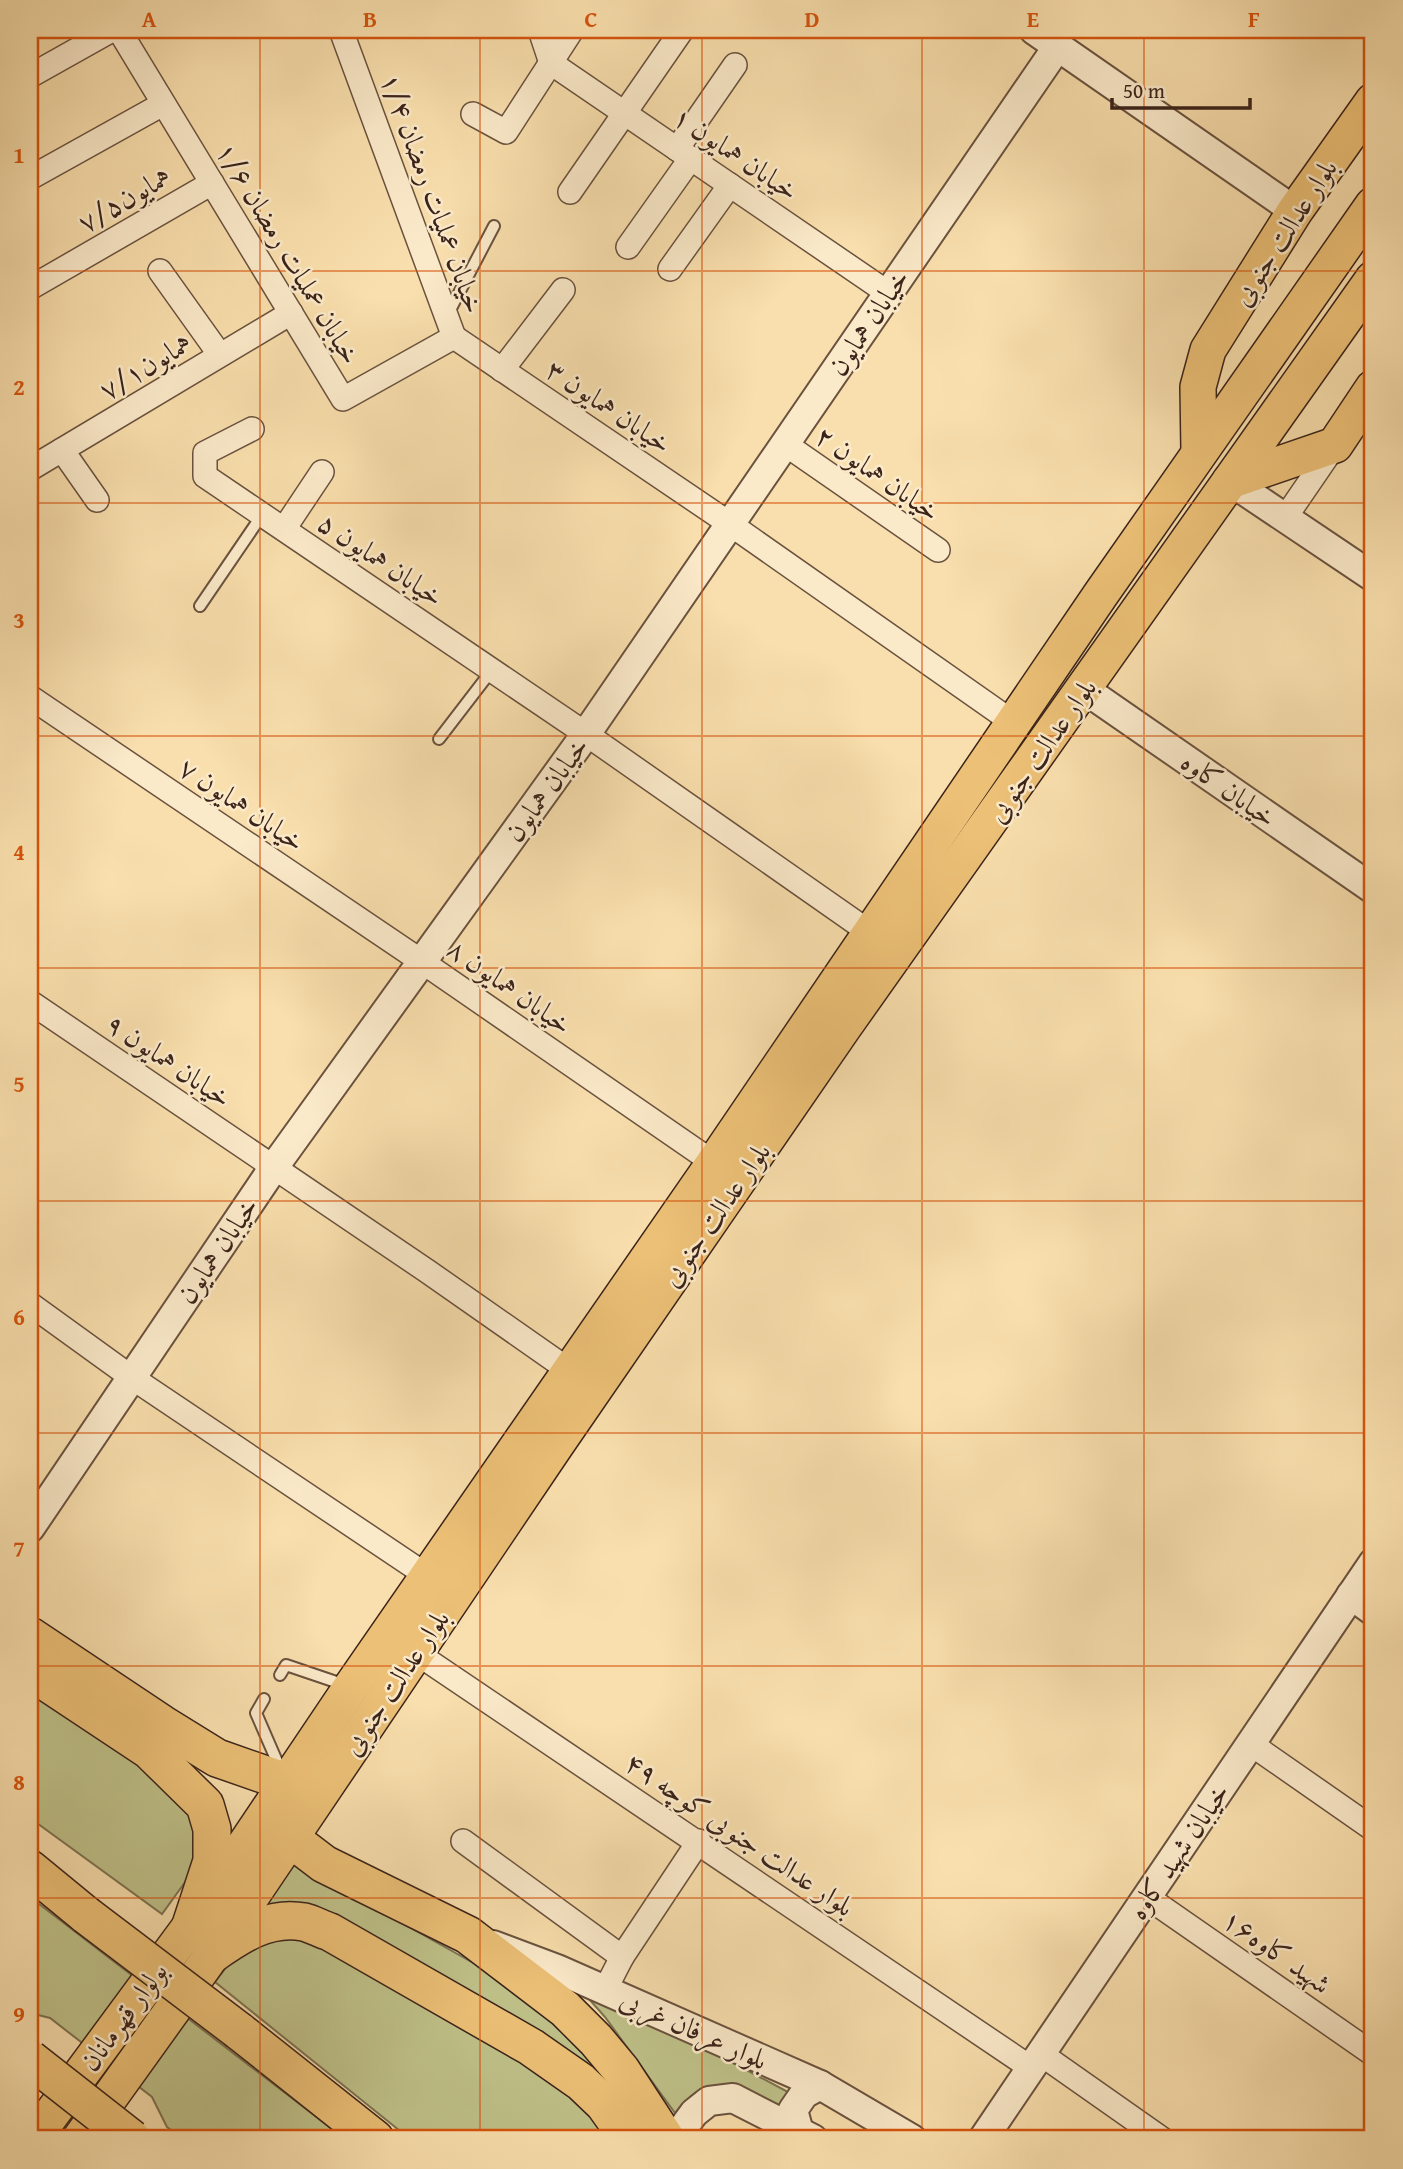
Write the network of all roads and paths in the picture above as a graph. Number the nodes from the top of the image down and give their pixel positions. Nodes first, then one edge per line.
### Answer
1 (112, 30) edge
2 (119, 30) edge
3 (341, 30) edge
4 (540, 30) edge
5 (572, 30) edge
6 (682, 30) edge
7 (1034, 30) edge
8 (1058, 46) junction
9 (551, 63) junction
10 (735, 65) dead end
11 (30, 76) edge
12 (1373, 101) edge
13 (163, 104) junction
14 (624, 112) junction
15 (473, 114) dead end
16 (684, 154) junction
17 (30, 178) edge
18 (212, 183) junction
19 (730, 185) junction
20 (570, 192) dead end
21 (1373, 205) edge
22 (1295, 211) junction
23 (494, 226) dead end
24 (628, 247) dead end
25 (670, 269) dead end
26 (160, 271) dead end
27 (1373, 279) edge
28 (30, 288) edge
29 (563, 290) dead end
30 (888, 293) junction
31 (291, 313) junction
32 (451, 327) junction
33 (220, 355) junction
34 (502, 370) junction
35 (1373, 388) edge
36 (252, 429) dead end
37 (785, 444) junction
38 (1335, 445) junction
39 (62, 450) junction
40 (1199, 451) junction
41 (30, 469) edge
42 (322, 472) dead end
43 (1230, 481) junction
44 (97, 500) dead end
45 (262, 515) junction
46 (1285, 518) junction
47 (730, 524) junction
48 (284, 529) junction
49 (938, 550) dead end
50 (1373, 577) edge
51 (200, 606) dead end
52 (492, 670) junction
53 (1084, 690) junction
54 (30, 697) edge
55 (1014, 723) junction
56 (586, 734) junction
57 (439, 739) dead end
58 (1373, 889) edge
59 (872, 934) junction
60 (421, 961) junction
61 (30, 1002) edge
62 (830, 1020) junction
63 (714, 1163) junction
64 (274, 1167) junction
65 (30, 1304) edge
66 (570, 1371) junction
67 (131, 1377) junction
68 (30, 1528) edge
69 (1373, 1563) edge
70 (429, 1577) junction
71 (1362, 1603) edge
72 (30, 1636) edge
73 (415, 1652) junction
74 (30, 1671) edge
75 (280, 1675) dead end
76 (351, 1686) junction
77 (264, 1699) dead end
78 (1251, 1744) junction
79 (286, 1782) junction
80 (1373, 1829) edge
81 (291, 1835) junction
82 (463, 1841) dead end
83 (699, 1841) junction
84 (30, 1869) edge
85 (1147, 1897) junction
86 (191, 1925) junction
87 (468, 1935) junction
88 (211, 1955) junction
89 (622, 1957) junction
90 (605, 1990) junction
91 (1373, 2054) edge
92 (30, 2059) edge
93 (1036, 2061) junction
94 (820, 2085) junction
95 (806, 2136) edge
96 (33, 2139) edge
97 (80, 2139) edge
98 (132, 2139) edge
99 (375, 2139) edge
100 (629, 2139) edge
101 (666, 2139) edge
102 (679, 2139) edge
103 (912, 2139) edge
104 (983, 2139) edge
105 (1162, 2139) edge

1 - 11 street
2 - 13 street, خیابان عملیات رمضان ۱/۶
3 - 32 street, خیابان عملیات رمضان ۱/۴
4 - 9 street
5 - 9 street
6 - 14 street
7 - 8 street
8 - 22 street
8 - 30 street, خیابان همایون
9 - 14 street, خیابان همایون ۱
9 - 15 street
10 - 16 street
12 - 22 main road, بلوار عدالت جنوبی
13 - 17 street
13 - 18 street, خیابان عملیات رمضان ۱/۶
14 - 16 street, خیابان همایون ۱
14 - 20 street
16 - 19 street, خیابان همایون ۱
16 - 24 street
18 - 28 street, همایون۷/۵
18 - 31 street, خیابان عملیات رمضان ۱/۶
19 - 25 street
19 - 30 street, خیابان همایون ۱
21 - 40 main road, بلوار عدالت جنوبی
22 - 40 main road, بلوار عدالت جنوبی
23 - 32 lane
26 - 33 street
27 - 43 main road, بلوار عدالت جنوبی
29 - 34 street
30 - 37 street, خیابان همایون
31 - 32 street, خیابان عملیات رمضان ۱/۶
31 - 33 street, همایون۷/۱
32 - 34 street, خیابان همایون ۳
33 - 39 street, همایون۷/۱
34 - 47 street, خیابان همایون ۳
35 - 38 main road
36 - 45 street, خیابان همایون ۵
37 - 47 street, خیابان همایون
37 - 49 street, خیابان همایون ۲
38 - 43 main road
38 - 46 street
39 - 41 street, همایون۷/۱
39 - 44 street
40 - 55 main road, بلوار عدالت جنوبی
42 - 48 street
43 - 46 street
43 - 53 main road, بلوار عدالت جنوبی
45 - 48 street, خیابان همایون ۵
45 - 51 lane
46 - 50 street
47 - 55 street, خیابان همایون ۳
47 - 56 street, خیابان همایون
48 - 52 street, خیابان همایون ۵
52 - 56 street, خیابان همایون ۵
52 - 57 lane
53 - 58 street, خیابان کاوه
53 - 62 main road, بلوار عدالت جنوبی
54 - 60 street, خیابان همایون ۷
55 - 59 main road, بلوار عدالت جنوبی
56 - 59 street, خیابان همایون ۵
56 - 60 street, خیابان همایون
59 - 62 main road, بلوار عدالت جنوبی
60 - 63 street, خیابان همایون ۸
60 - 64 street, خیابان همایون
61 - 64 street, خیابان همایون ۹
62 - 63 main road, بلوار عدالت جنوبی
62 - 73 main road, بلوار عدالت جنوبی
63 - 66 main road, بلوار عدالت جنوبی
64 - 66 street, خیابان همایون ۹
64 - 67 street, خیابان همایون
65 - 67 street
66 - 70 main road, بلوار عدالت جنوبی
67 - 68 street, خیابان همایون
67 - 70 street
69 - 71 street, خیابان شهید کاوه
70 - 76 main road, بلوار عدالت جنوبی
71 - 78 street, خیابان شهید کاوه
72 - 79 highway
73 - 81 main road, بلوار عدالت جنوبی
73 - 83 street, بلوار عدالت جنوبی کوچه ۴۹
74 - 86 highway
75 - 76 lane
76 - 79 main road, بلوار عدالت جنوبی
77 - 79 lane
78 - 80 street
78 - 85 street, خیابان شهید کاوه
79 - 86 main road, بلوار عدالت جنوبی
81 - 87 highway
81 - 88 main road, بلوار عدالت جنوبی
82 - 89 street
83 - 89 street
83 - 93 street, بلوار عدالت جنوبی کوچه ۴۹
84 - 99 highway, bridge
85 - 91 street, شهید کاوه۱۶
85 - 93 street, خیابان شهید کاوه
86 - 96 main road, بولوار قهرمانان
87 - 90 street, بلوار عرفان غربی
87 - 101 highway
88 - 97 main road, بولوار قهرمانان
88 - 100 highway
89 - 90 street
90 - 94 street, بلوار عرفان غربی
92 - 98 highway, bridge
93 - 104 street, خیابان شهید کاوه
93 - 105 street, بلوار عدالت جنوبی کوچه ۴۹
94 - 95 street
94 - 103 street, بلوار عرفان غربی
95 - 102 street, بلوار عرفان غربی

